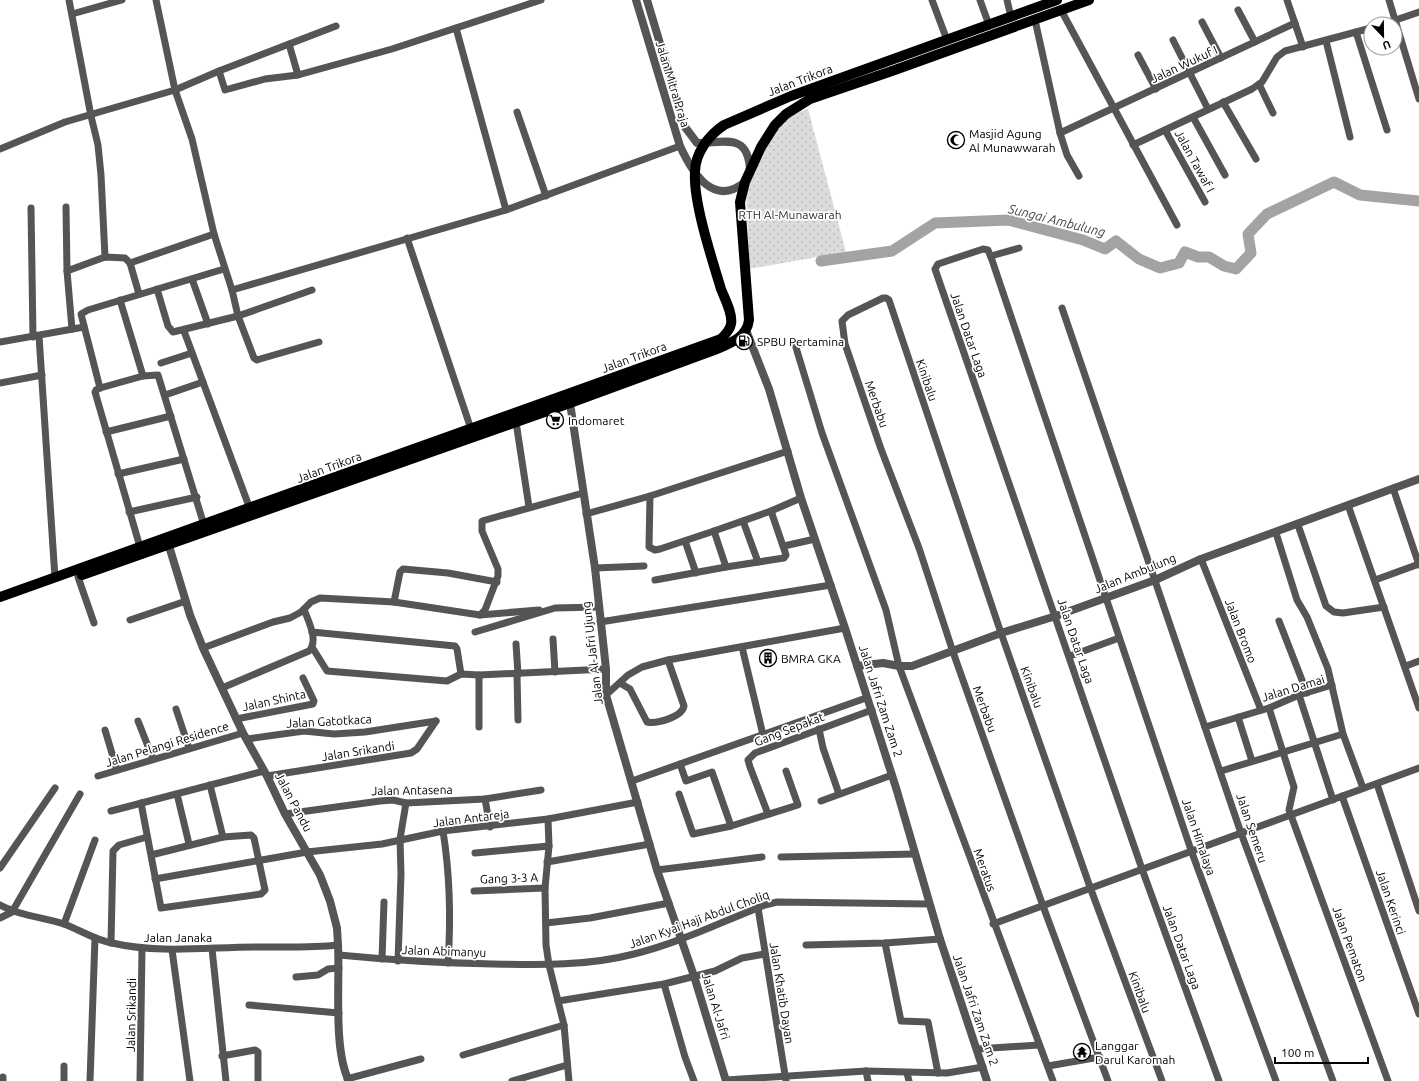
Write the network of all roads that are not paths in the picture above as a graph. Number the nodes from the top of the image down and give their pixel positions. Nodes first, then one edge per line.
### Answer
1 (69, 0) edge
2 (122, 0) edge
3 (156, 0) edge
4 (541, 0) edge
5 (636, 0) edge
6 (647, 0) edge
7 (932, 0) edge
8 (980, 0) edge
9 (1007, 0) edge
10 (1057, 0) edge
11 (1089, 0) edge
12 (1287, 0) edge
13 (1389, 0) edge
14 (1061, 10) junction
15 (1238, 10) dead end
16 (1419, 12) edge
17 (72, 14) junction
18 (1394, 16) edge
19 (1011, 17) junction
20 (1403, 18) edge
21 (1034, 20) junction
22 (1202, 22) dead end
23 (1295, 23) junction
24 (989, 25) junction
25 (336, 26) dead end
26 (456, 28) junction
27 (1363, 30) edge
28 (1356, 32) junction
29 (947, 40) junction
30 (1173, 40) dead end
31 (1326, 41) junction
32 (1255, 42) junction
33 (289, 44) junction
34 (1403, 45) edge
35 (1303, 47) junction
36 (1138, 55) dead end
37 (1221, 58) junction
38 (889, 61) junction
39 (219, 71) junction
40 (892, 72) junction
41 (1190, 73) junction
42 (298, 75) junction
43 (1259, 84) junction
44 (1156, 89) junction
45 (175, 90) junction
46 (1419, 99) edge
47 (1223, 102) junction
48 (1113, 109) junction
49 (1208, 109) junction
50 (517, 112) dead end
51 (1273, 113) dead end
52 (90, 116) junction
53 (1193, 117) junction
54 (1165, 130) junction
55 (1387, 130) dead end
56 (1060, 133) junction
57 (1350, 137) dead end
58 (705, 143) junction
59 (1133, 145) junction
60 (680, 146) junction
61 (0, 149) edge
62 (1256, 159) dead end
63 (750, 170) junction
64 (694, 172) junction
65 (1225, 175) dead end
66 (1079, 176) dead end
67 (745, 182) junction
68 (546, 196) junction
69 (1205, 202) dead end
70 (66, 207) dead end
71 (31, 208) dead end
72 (506, 210) junction
73 (1177, 225) dead end
74 (214, 234) junction
75 (407, 238) junction
76 (1019, 248) dead end
77 (991, 256) junction
78 (106, 258) junction
79 (130, 263) junction
80 (224, 269) junction
81 (67, 270) junction
82 (192, 279) junction
83 (158, 289) junction
84 (232, 290) junction
85 (312, 290) dead end
86 (139, 294) junction
87 (887, 298) joint
88 (120, 300) junction
89 (1062, 308) dead end
90 (238, 316) junction
91 (208, 324) junction
92 (84, 327) junction
93 (72, 329) junction
94 (746, 330) junction
95 (184, 331) junction
96 (36, 336) junction
97 (0, 342) edge
98 (320, 342) dead end
99 (794, 342) dead end
100 (192, 353) junction
101 (161, 362) dead end
102 (42, 375) junction
103 (142, 376) junction
104 (629, 377) junction
105 (203, 382) junction
106 (616, 382) junction
107 (0, 383) edge
108 (100, 388) junction
109 (168, 394) dead end
110 (570, 403) junction
111 (171, 416) junction
112 (516, 422) junction
113 (471, 429) junction
114 (106, 432) junction
115 (788, 450) junction
116 (184, 459) junction
117 (118, 474) junction
118 (1419, 479) edge
119 (1393, 488) junction
120 (583, 493) junction
121 (650, 496) junction
122 (197, 497) junction
123 (801, 498) junction
124 (1348, 505) junction
125 (529, 507) junction
126 (250, 509) junction
127 (772, 511) junction
128 (129, 512) junction
129 (586, 514) junction
130 (743, 521) junction
131 (204, 525) junction
132 (1298, 525) junction
133 (714, 531) junction
134 (1276, 533) junction
135 (815, 539) junction
136 (685, 541) junction
137 (169, 546) junction
138 (784, 546) junction
139 (140, 547) junction
140 (120, 558) junction
141 (1201, 559) junction
142 (758, 562) junction
143 (1419, 564) edge
144 (644, 566) dead end
145 (726, 567) junction
146 (594, 568) junction
147 (696, 573) junction
148 (78, 577) junction
149 (55, 578) junction
150 (655, 580) dead end
151 (1155, 580) junction
152 (1375, 580) junction
153 (497, 582) junction
154 (831, 585) junction
155 (0, 597) edge
156 (1105, 598) junction
157 (186, 601) junction
158 (394, 602) junction
159 (0, 604) edge
160 (1384, 606) junction
161 (598, 607) junction
162 (555, 608) junction
163 (304, 609) junction
164 (480, 615) junction
165 (1056, 616) junction
166 (130, 620) dead end
167 (1279, 621) dead end
168 (600, 622) junction
169 (94, 623) dead end
170 (845, 628) junction
171 (312, 632) junction
172 (475, 632) dead end
173 (1001, 633) junction
174 (1119, 638) junction
175 (553, 639) dead end
176 (516, 644) dead end
177 (312, 647) junction
178 (742, 647) junction
179 (203, 648) junction
180 (953, 652) junction
181 (1070, 656) junction
182 (668, 660) junction
183 (1419, 661) edge
184 (857, 666) junction
185 (899, 666) junction
186 (1406, 666) junction
187 (606, 669) junction
188 (555, 672) junction
189 (461, 674) junction
190 (517, 674) junction
191 (479, 675) junction
192 (303, 678) dead end
193 (620, 683) junction
194 (1332, 686) junction
195 (1416, 686) edge
196 (222, 688) junction
197 (1307, 693) junction
198 (606, 695) junction
199 (1299, 695) junction
200 (866, 698) junction
201 (1269, 708) junction
202 (1419, 708) edge
203 (176, 709) dead end
204 (872, 710) junction
205 (1260, 710) junction
206 (1238, 717) junction
207 (236, 719) junction
208 (518, 720) dead end
209 (138, 721) dead end
210 (436, 721) joint
211 (479, 727) dead end
212 (1205, 727) junction
213 (819, 729) junction
214 (105, 730) dead end
215 (763, 734) junction
216 (1343, 734) junction
217 (245, 736) junction
218 (1313, 743) junction
219 (189, 748) junction
220 (1283, 752) junction
221 (153, 759) junction
222 (1252, 761) junction
223 (680, 764) junction
224 (1419, 768) edge
225 (117, 770) junction
226 (786, 771) dead end
227 (1221, 771) junction
228 (265, 774) junction
229 (892, 775) junction
230 (98, 776) dead end
231 (632, 780) junction
232 (1377, 784) junction
233 (210, 785) junction
234 (55, 788) dead end
235 (1363, 788) junction
236 (540, 790) dead end
237 (80, 794) dead end
238 (177, 794) junction
239 (679, 794) dead end
240 (839, 794) junction
241 (1342, 796) junction
242 (485, 799) junction
243 (1333, 800) junction
244 (821, 801) dead end
245 (638, 802) junction
246 (141, 803) junction
247 (406, 803) junction
248 (111, 811) dead end
249 (285, 814) junction
250 (768, 814) junction
251 (1291, 816) junction
252 (548, 819) junction
253 (731, 826) junction
254 (490, 827) junction
255 (443, 832) junction
256 (1241, 833) junction
257 (147, 837) junction
258 (223, 837) junction
259 (95, 840) dead end
260 (400, 840) junction
261 (189, 844) junction
262 (650, 844) junction
263 (549, 846) junction
264 (1191, 850) junction
265 (307, 852) junction
266 (475, 853) dead end
267 (915, 854) junction
268 (151, 855) junction
269 (762, 857) dead end
270 (781, 857) dead end
271 (259, 861) junction
272 (547, 862) junction
273 (0, 868) edge
274 (657, 870) junction
275 (1142, 870) junction
276 (155, 879) junction
277 (1090, 887) junction
278 (545, 888) junction
279 (474, 891) dead end
280 (384, 902) dead end
281 (669, 904) junction
282 (929, 904) junction
283 (0, 905) edge
284 (1043, 906) junction
285 (758, 908) junction
286 (1419, 911) edge
287 (12, 912) junction
288 (0, 918) edge
289 (546, 923) junction
290 (64, 924) junction
291 (993, 924) junction
292 (95, 938) junction
293 (681, 939) junction
294 (940, 939) junction
295 (111, 943) junction
296 (885, 943) junction
297 (806, 944) dead end
298 (338, 945) junction
299 (142, 949) junction
300 (212, 949) junction
301 (172, 950) junction
302 (765, 954) junction
303 (339, 955) junction
304 (382, 959) junction
305 (398, 961) junction
306 (448, 963) junction
307 (549, 965) junction
308 (339, 968) junction
309 (694, 976) junction
310 (296, 977) dead end
311 (664, 984) junction
312 (558, 1001) junction
313 (249, 1005) dead end
314 (339, 1013) junction
315 (1419, 1014) edge
316 (564, 1025) junction
317 (1039, 1045) junction
318 (977, 1049) junction
319 (222, 1056) junction
320 (463, 1056) dead end
321 (1100, 1057) junction
322 (422, 1059) dead end
323 (567, 1065) junction
324 (64, 1066) dead end
325 (1048, 1066) junction
326 (983, 1067) junction
327 (866, 1071) junction
328 (824, 1073) junction
329 (907, 1073) junction
330 (938, 1073) junction
331 (947, 1073) junction
332 (786, 1079) edge
333 (348, 1080) edge
334 (64, 1081) edge
335 (90, 1081) edge
336 (140, 1081) edge
337 (190, 1081) edge
338 (226, 1081) edge
339 (258, 1081) edge
340 (512, 1081) edge
341 (569, 1081) edge
342 (694, 1081) edge
343 (726, 1081) edge
344 (825, 1081) edge
345 (868, 1081) edge
346 (909, 1081) edge
347 (949, 1081) edge
348 (987, 1081) edge
349 (1053, 1081) edge
350 (1108, 1081) edge
351 (1162, 1081) edge
352 (1219, 1081) edge
353 (1276, 1081) edge
354 (1333, 1081) edge
355 (1388, 1081) edge

1 - 17 street
2 - 17 street
3 - 45 street
4 - 26 street
5 - 60 street, Jalan Mitra Praja
6 - 58 street, Jalan Mitra Praja
7 - 29 street
8 - 24 street
9 - 19 street
10 - 19 main road, Jalan Trikora
11 - 14 main road, Jalan Trikora
12 - 23 street
13 - 18 street
14 - 21 main road, Jalan Trikora
14 - 48 street
15 - 32 street
16 - 20 street
17 - 52 street
19 - 24 main road, Jalan Trikora
21 - 40 main road, Jalan Trikora
21 - 56 street
22 - 37 street
23 - 32 street, Jalan Wukuf I
23 - 35 street
24 - 29 main road, Jalan Trikora
25 - 33 street
26 - 42 street
26 - 72 street
27 - 28 street
28 - 31 street
28 - 55 street
29 - 38 main road, Jalan Trikora
30 - 41 street
31 - 35 street
31 - 57 street
32 - 37 street, Jalan Wukuf I
33 - 39 street
33 - 42 street
34 - 46 street
35 - 43 street
36 - 44 street
37 - 41 street, Jalan Wukuf I
38 - 40 main road
38 - 58 main road, Jalan Trikora
39 - 42 street
39 - 45 street
40 - 63 main road, Jalan Trikora
41 - 44 street, Jalan Wukuf I
41 - 49 street
43 - 47 street
43 - 51 street
44 - 48 street, Jalan Wukuf I
45 - 52 street
45 - 74 street
47 - 49 street
47 - 62 street
48 - 56 street, Jalan Wukuf I
48 - 59 street
49 - 53 street
50 - 68 street
52 - 61 street
52 - 78 street
53 - 54 street
53 - 65 street
54 - 59 street
54 - 69 street, Jalan Tawaf I
56 - 66 street
58 - 63 street
58 - 64 main road, Jalan Trikora
59 - 73 street
60 - 64 street, Jalan Mitra Praja
60 - 68 street
63 - 67 main road, Jalan Trikora
64 - 67 street
64 - 104 main road, Jalan Trikora
67 - 94 main road, Jalan Trikora
68 - 72 street
70 - 81 street
71 - 96 street
72 - 75 street
74 - 79 street
74 - 80 street
75 - 84 street
75 - 113 street
76 - 77 street
77 - 156 street, Jalan Himalaya
77 - 165 street, Jalan Datar Laga
78 - 79 street
78 - 81 street
79 - 86 street
80 - 82 street
80 - 84 street
81 - 93 street
82 - 83 street
82 - 91 street
83 - 86 street
83 - 95 street
84 - 90 street
85 - 90 street
86 - 88 street
87 - 173 street, Kinibalu
87 - 180 street, Merbabu
88 - 92 street
88 - 103 street
89 - 151 street, Jalan Semeru
90 - 91 street
90 - 98 street
91 - 95 street
92 - 93 street
92 - 108 street
93 - 96 street
94 - 104 main road, Jalan Trikora
94 - 115 street, Jalan Jafri Zam Zam 2
95 - 100 street
96 - 97 street
96 - 102 street
99 - 185 street, Meratus
100 - 101 street
100 - 105 street
102 - 107 street
102 - 149 street
103 - 108 street
103 - 111 street
104 - 106 main road, Jalan Trikora
105 - 109 street
105 - 126 street
106 - 110 main road, Jalan Trikora
106 - 113 main road, Jalan Trikora
108 - 114 street
110 - 112 main road, Jalan Trikora
110 - 120 street, Jalan Al-Jafri Ujung
111 - 114 street
111 - 116 street
112 - 125 street
112 - 137 main road, Jalan Trikora
113 - 126 main road, Jalan Trikora
114 - 117 street
115 - 121 street
115 - 123 street, Jalan Jafri Zam Zam 2
116 - 117 street
116 - 122 street
117 - 128 street
118 - 119 street, Jalan Ambulung
119 - 124 street, Jalan Ambulung
119 - 143 street
120 - 125 street
120 - 129 street, Jalan Al-Jafri Ujung
121 - 129 street
121 - 136 street
122 - 128 street
122 - 131 street
123 - 127 street
123 - 135 street, Jalan Jafri Zam Zam 2
124 - 132 street, Jalan Ambulung
124 - 152 street
125 - 153 street
126 - 131 main road, Jalan Trikora
127 - 130 street
127 - 138 street
128 - 139 street
129 - 146 street, Jalan Al-Jafri Ujung
130 - 133 street
130 - 142 street
131 - 139 main road, Jalan Trikora
132 - 134 street, Jalan Ambulung
132 - 160 street
133 - 136 street
133 - 145 street
134 - 141 street, Jalan Ambulung
134 - 194 street
135 - 138 street
135 - 154 street, Jalan Jafri Zam Zam 2
136 - 147 street
137 - 140 main road, Jalan Trikora
137 - 157 street, Jalan Pandu
138 - 142 street
139 - 140 main road, Jalan Trikora
140 - 148 main road, Jalan Trikora
140 - 149 main road, Jalan Trikora
141 - 151 street, Jalan Ambulung
141 - 205 street, Jalan Bromo
142 - 145 street
143 - 152 street
144 - 146 street
145 - 147 street
146 - 161 street, Jalan Al-Jafri Ujung
147 - 150 street
148 - 159 main road, Jalan Trikora
148 - 169 street
149 - 155 main road, Jalan Trikora
151 - 156 street, Jalan Ambulung
151 - 212 street, Jalan Semeru
152 - 160 street
153 - 158 street
153 - 164 street
154 - 168 street
154 - 170 street, Jalan Jafri Zam Zam 2
156 - 165 street, Jalan Ambulung
156 - 174 street, Jalan Himalaya
157 - 166 street
157 - 179 street, Jalan Pandu
158 - 163 street
158 - 164 street
160 - 186 street
161 - 162 street
161 - 168 street, Jalan Al-Jafri Ujung
162 - 164 street
162 - 172 street
163 - 171 street
163 - 179 street
165 - 173 street, Jalan Ambulung
165 - 181 street, Jalan Datar Laga
167 - 197 street
168 - 187 street, Jalan Al-Jafri Ujung
170 - 178 street
170 - 184 street, Jalan Jafri Zam Zam 2
171 - 177 street
171 - 189 street
173 - 180 street, Jalan Ambulung
173 - 277 street, Kinibalu
174 - 181 street
174 - 264 street, Jalan Himalaya
175 - 188 street
176 - 190 street
177 - 189 street
177 - 196 street
178 - 182 street
178 - 215 street
179 - 196 street, Jalan Pandu
180 - 185 street, Jalan Ambulung
180 - 284 street, Merbabu
181 - 275 street, Jalan Datar Laga
182 - 193 street
182 - 193 street
183 - 186 street
184 - 185 street, Jalan Ambulung
184 - 200 street, Jalan Jafri Zam Zam 2
185 - 291 street, Meratus
186 - 195 street
187 - 188 street
187 - 198 street, Jalan Al-Jafri Ujung
188 - 190 street
189 - 191 street
190 - 191 street
190 - 208 street
191 - 211 street
192 - 207 street, Jalan Shinta
193 - 198 street
194 - 197 street, Jalan Damai
194 - 216 street, Jalan Damai
195 - 202 street
196 - 207 street, Jalan Pandu
197 - 199 street, Jalan Damai
198 - 231 street, Jalan Al-Jafri Ujung
199 - 201 street, Jalan Damai
199 - 218 street
200 - 204 street, Jalan Jafri Zam Zam 2
200 - 215 street
201 - 205 street, Jalan Damai
201 - 220 street
203 - 219 street
204 - 213 street, Gang Sepakat
204 - 229 street, Jalan Jafri Zam Zam 2
205 - 206 street, Jalan Damai
206 - 212 street, Jalan Damai
206 - 222 street
207 - 217 street, Jalan Pandu
209 - 221 street
210 - 217 street, Jalan Gatotkaca
210 - 228 street, Jalan Srikandi
212 - 227 street, Jalan Semeru
213 - 240 street
213 - 250 street, Gang Sepakat
214 - 225 street
215 - 223 street
216 - 218 street
216 - 235 street, Jalan Damai
217 - 219 street, Jalan Pelangi Residence
217 - 228 street, Jalan Pandu
218 - 220 street
218 - 243 street
219 - 221 street, Jalan Pelangi Residence
220 - 222 street
220 - 251 street
221 - 225 street, Jalan Pelangi Residence
222 - 227 street
223 - 231 street
223 - 253 street
224 - 232 street
225 - 230 street, Jalan Pelangi Residence
226 - 250 street
227 - 256 street, Jalan Semeru
228 - 233 street, Jalan Srikandi
228 - 249 street, Jalan Pandu
229 - 240 street
229 - 267 street, Jalan Jafri Zam Zam 2
231 - 245 street, Jalan Al-Jafri Ujung
232 - 235 street
232 - 286 street
233 - 238 street, Jalan Srikandi
233 - 258 street
234 - 273 street
235 - 241 street
236 - 242 street, Jalan Antasena
237 - 287 street
238 - 246 street, Jalan Srikandi
238 - 261 street
239 - 253 street
240 - 244 street
241 - 243 street
241 - 315 street, Jalan Kerinci
242 - 247 street, Jalan Antasena
242 - 254 street
243 - 251 street
245 - 252 street, Jalan Antareja
245 - 262 street, Jalan Al-Jafri Ujung
246 - 248 street, Jalan Srikandi
246 - 257 street
247 - 249 street, Jalan Antasena
247 - 260 street
249 - 265 street, Jalan Pandu
250 - 253 street
251 - 256 street
251 - 355 street, Jalan Pematon
252 - 254 street, Jalan Antareja
252 - 263 street
254 - 255 street, Jalan Antareja
255 - 260 street, Jalan Antareja
255 - 306 street
256 - 264 street
256 - 354 street, Jalan Semeru
257 - 268 street
257 - 295 street
258 - 261 street
258 - 271 street
259 - 290 street
260 - 265 street, Jalan Antareja
260 - 305 street
261 - 268 street
262 - 272 street
262 - 274 street, Jalan Al-Jafri Ujung
263 - 266 street
263 - 272 street
264 - 275 street
264 - 353 street, Jalan Himalaya
265 - 271 street, Jalan Antareja
265 - 298 street, Jalan Pandu
267 - 270 street
267 - 282 street, Jalan Jafri Zam Zam 2
268 - 276 street
269 - 274 street
271 - 276 street, Jalan Antareja
271 - 276 street
272 - 278 street
274 - 281 street, Jalan Al-Jafri Ujung
275 - 277 street
275 - 352 street, Jalan Datar Laga
277 - 284 street
277 - 351 street, Kinibalu
278 - 279 street, Gang 3-3 A
278 - 289 street
280 - 304 street
281 - 289 street
281 - 293 street, Jalan Al-Jafri Ujung
282 - 285 street, Jalan Kyai Haji Abdul Choliq
282 - 294 street, Jalan Jafri Zam Zam 2
283 - 287 street, Jalan Janaka
284 - 291 street
284 - 321 street, Merbabu
285 - 293 street, Jalan Kyai Haji Abdul Choliq
285 - 302 street, Jalan Khatib Dayan
287 - 288 street
287 - 290 street, Jalan Janaka
289 - 307 street
290 - 292 street, Jalan Janaka
291 - 317 street, Meratus
292 - 295 street, Jalan Janaka
292 - 335 street
293 - 307 street, Jalan Kyai Haji Abdul Choliq
293 - 309 street, Jalan Al-Jafri
294 - 296 street
294 - 318 street, Jalan Jafri Zam Zam 2
295 - 299 street, Jalan Janaka
296 - 297 street
296 - 330 street
298 - 300 street, Jalan Janaka
298 - 303 street, Jalan Pandu
299 - 301 street, Jalan Janaka
299 - 336 street, Jalan Srikandi
300 - 301 street, Jalan Janaka
300 - 319 street
301 - 337 street
302 - 309 street
302 - 332 street, Jalan Khatib Dayan
303 - 304 street, Jalan Abimanyu
303 - 308 street, Jalan Pandu
304 - 305 street, Jalan Abimanyu
305 - 306 street, Jalan Abimanyu
306 - 307 street, Jalan Abimanyu
307 - 312 street
308 - 310 street
308 - 314 street, Jalan Pandu
309 - 311 street
309 - 343 street, Jalan Al-Jafri
311 - 312 street
311 - 342 street
312 - 316 street
313 - 314 street
314 - 333 street, Jalan Pandu
316 - 320 street
316 - 323 street
317 - 318 street
317 - 325 street, Meratus
318 - 326 street, Jalan Jafri Zam Zam 2
319 - 338 street
319 - 339 street
321 - 325 street
321 - 350 street, Merbabu
322 - 333 street
323 - 340 street
323 - 341 street
324 - 334 street
325 - 349 street, Meratus
326 - 331 street
326 - 348 street, Jalan Jafri Zam Zam 2
327 - 328 street
327 - 329 street
327 - 345 street
328 - 332 street
328 - 344 street
329 - 330 street
329 - 346 street
330 - 331 street
331 - 347 street
332 - 343 street

